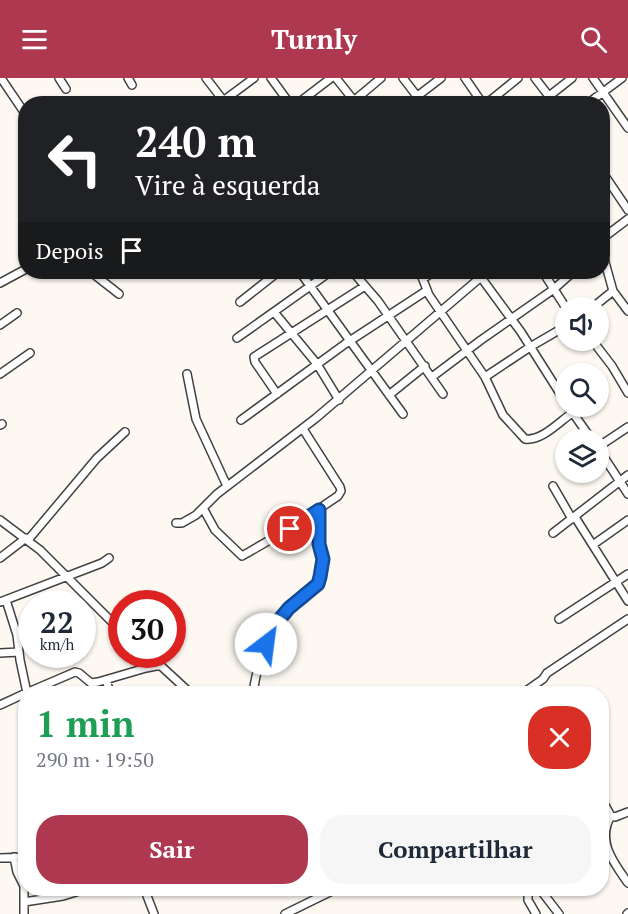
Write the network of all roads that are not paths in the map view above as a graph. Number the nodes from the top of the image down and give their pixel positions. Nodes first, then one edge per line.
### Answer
1 (1, 78) edge
2 (59, 78) edge
3 (128, 78) edge
4 (206, 78) edge
5 (254, 78) edge
6 (271, 78) edge
7 (331, 78) edge
8 (336, 78) edge
9 (381, 78) edge
10 (403, 78) edge
11 (441, 78) edge
12 (465, 78) edge
13 (518, 78) edge
14 (535, 78) edge
15 (572, 78) edge
16 (593, 78) edge
17 (622, 78) edge
18 (132, 85) dead end
19 (66, 89) dead end
20 (603, 92) junction
21 (549, 95) joint
22 (220, 96) edge
23 (232, 96) edge
24 (284, 96) edge
25 (307, 96) edge
26 (349, 96) edge
27 (360, 96) edge
28 (417, 96) joint
29 (479, 96) edge
30 (495, 96) edge
31 (598, 96) edge
32 (606, 96) edge
33 (610, 102) edge
34 (18, 103) edge
35 (628, 128) edge
36 (610, 183) edge
37 (628, 210) edge
38 (628, 219) edge
39 (610, 233) edge
40 (18, 273) edge
41 (100, 279) edge
42 (269, 279) edge
43 (306, 279) edge
44 (320, 279) edge
45 (359, 279) edge
46 (423, 279) edge
47 (474, 279) edge
48 (483, 279) edge
49 (548, 279) edge
50 (565, 279) edge
51 (610, 279) edge
52 (0, 283) edge
53 (311, 285) junction
54 (365, 286) junction
55 (554, 289) junction
56 (426, 291) junction
57 (613, 291) junction
58 (119, 294) dead end
59 (559, 297) edge
60 (606, 297) edge
61 (240, 302) dead end
62 (328, 310) junction
63 (628, 311) edge
64 (274, 312) junction
65 (441, 312) junction
66 (17, 313) dead end
67 (388, 315) junction
68 (511, 319) junction
69 (0, 325) edge
70 (555, 332) edge
71 (293, 333) junction
72 (237, 338) dead end
73 (351, 340) junction
74 (407, 341) junction
75 (530, 347) junction
76 (467, 350) junction
77 (600, 351) edge
78 (30, 353) dead end
79 (317, 364) junction
80 (425, 366) junction
81 (373, 371) junction
82 (0, 374) edge
83 (187, 374) dead end
84 (432, 377) junction
85 (485, 377) junction
86 (555, 386) edge
87 (628, 393) edge
88 (277, 394) junction
89 (443, 394) dead end
90 (389, 395) junction
91 (339, 400) junction
92 (403, 414) dead end
93 (558, 417) edge
94 (241, 420) dead end
95 (628, 427) edge
96 (303, 429) junction
97 (125, 432) dead end
98 (609, 440) edge
99 (609, 464) edge
100 (628, 475) edge
101 (620, 481) junction
102 (227, 486) junction
103 (552, 486) dead end
104 (628, 494) edge
105 (203, 508) junction
106 (319, 510) junction
107 (574, 518) junction
108 (0, 520) edge
109 (628, 520) edge
110 (176, 523) dead end
111 (553, 533) dead end
112 (27, 539) junction
113 (594, 544) junction
114 (0, 558) edge
115 (109, 558) dead end
116 (628, 574) edge
117 (64, 576) junction
118 (616, 581) junction
119 (3, 601) edge
120 (628, 601) edge
121 (108, 618) edge
122 (559, 619) dead end
123 (628, 619) edge
124 (18, 643) edge
125 (18, 652) edge
126 (0, 653) edge
127 (22, 668) edge
128 (146, 668) edge
129 (164, 668) edge
130 (106, 680) junction
131 (25, 686) edge
132 (42, 686) edge
133 (108, 686) edge
134 (183, 686) edge
135 (254, 686) edge
136 (533, 686) edge
137 (18, 697) edge
138 (0, 705) edge
139 (628, 812) edge
140 (609, 813) edge
141 (611, 816) junction
142 (609, 819) edge
143 (609, 854) edge
144 (14, 857) junction
145 (18, 857) edge
146 (0, 858) edge
147 (18, 874) edge
148 (628, 884) edge
149 (24, 896) edge
150 (63, 896) edge
151 (147, 896) edge
152 (324, 896) edge
153 (528, 896) edge
154 (545, 896) edge
155 (24, 902) junction
156 (24, 914) edge
157 (153, 914) edge
158 (285, 914) edge
159 (536, 914) edge
160 (559, 914) edge

1 - 34 street
2 - 19 street
3 - 18 street
4 - 22 street
5 - 23 street
6 - 24 street
7 - 25 street
8 - 26 street
9 - 27 street
10 - 28 street
11 - 28 street
12 - 29 street
13 - 30 street
14 - 21 street
15 - 21 street
16 - 20 street
17 - 20 street
20 - 31 street
20 - 32 street
33 - 35 street
36 - 37 street
38 - 39 street
40 - 52 street
41 - 58 street
42 - 61 street
43 - 53 street
44 - 53 street
45 - 54 street
46 - 56 street
47 - 65 street
48 - 68 street
49 - 55 street
50 - 55 street
51 - 57 street
53 - 62 street
53 - 64 street
54 - 62 street
54 - 67 street
55 - 59 street
55 - 68 street
56 - 65 street
56 - 67 street
57 - 60 street
57 - 63 street
62 - 71 street
62 - 73 street
64 - 71 street
64 - 72 street
65 - 74 street
65 - 76 street
66 - 69 street
67 - 73 street
67 - 74 street
68 - 75 street
68 - 76 street
70 - 75 street
71 - 79 street
71 - 88 street
73 - 79 street
73 - 81 street
74 - 80 street
74 - 81 street
75 - 85 street
75 - 86 street
76 - 84 street
76 - 85 street
77 - 87 street
78 - 82 street
79 - 88 street
79 - 91 street
80 - 84 street
80 - 90 street
81 - 90 street
81 - 91 street
83 - 102 street
84 - 89 street
85 - 93 street
88 - 94 street
90 - 92 street
91 - 96 street
95 - 98 street
96 - 102 street
96 - 106 street
97 - 112 street
99 - 101 street
100 - 101 street
101 - 104 street
101 - 107 street
102 - 105 street
103 - 107 street
105 - 106 street
105 - 110 street
106 - 135 street
107 - 111 street
107 - 113 street
108 - 112 street
109 - 113 street
112 - 114 street
112 - 117 street
113 - 118 street
115 - 117 street
116 - 118 street
117 - 119 street
117 - 121 street
118 - 120 street
118 - 122 street
119 - 124 street
123 - 136 street
125 - 126 street
127 - 131 street
128 - 130 street
129 - 134 street
130 - 132 street
130 - 133 street
137 - 138 street
139 - 141 street
140 - 141 street
141 - 142 street
143 - 148 street
144 - 145 street
144 - 146 street
144 - 147 street
149 - 155 street
150 - 155 street
151 - 157 street
152 - 158 street
153 - 159 street
154 - 160 street
155 - 156 street

